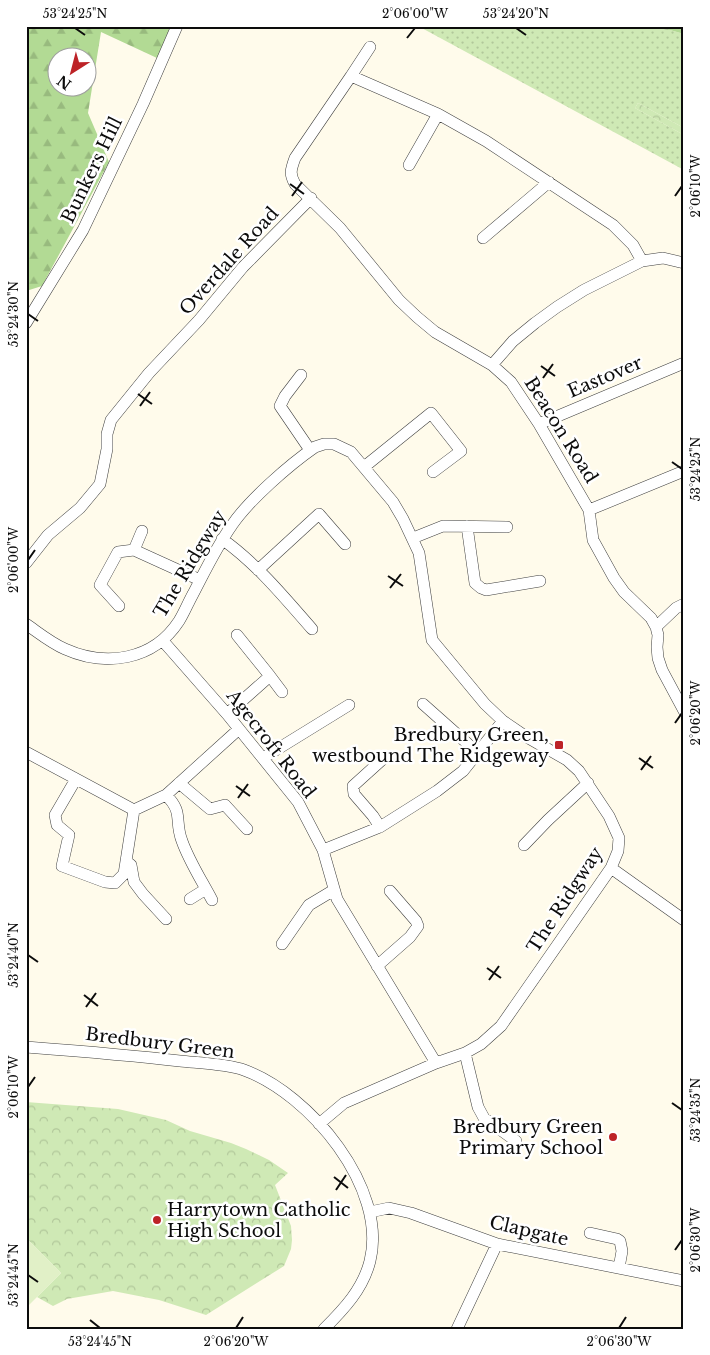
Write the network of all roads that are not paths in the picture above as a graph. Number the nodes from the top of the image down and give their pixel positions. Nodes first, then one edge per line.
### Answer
1 (177, 26) edge
2 (370, 46) dead end
3 (351, 76) junction
4 (438, 114) junction
5 (409, 165) dead end
6 (549, 182) junction
7 (310, 198) junction
8 (483, 238) dead end
9 (642, 261) junction
10 (684, 264) edge
11 (26, 323) edge
12 (684, 363) edge
13 (492, 365) junction
14 (301, 375) dead end
15 (539, 424) junction
16 (310, 450) junction
17 (364, 467) junction
18 (684, 471) edge
19 (433, 472) dead end
20 (589, 510) junction
21 (468, 526) junction
22 (507, 527) dead end
23 (142, 531) dead end
24 (413, 538) junction
25 (222, 539) junction
26 (345, 544) dead end
27 (134, 550) junction
28 (26, 563) edge
29 (258, 570) junction
30 (200, 580) junction
31 (540, 581) dead end
32 (684, 604) edge
33 (119, 606) dead end
34 (26, 624) edge
35 (656, 627) junction
36 (312, 629) dead end
37 (237, 635) dead end
38 (163, 641) junction
39 (270, 676) junction
40 (282, 692) dead end
41 (423, 704) dead end
42 (349, 705) dead end
43 (684, 711) edge
44 (227, 714) junction
45 (503, 721) junction
46 (239, 729) junction
47 (26, 752) edge
48 (477, 752) junction
49 (263, 758) junction
50 (384, 758) dead end
51 (76, 779) junction
52 (179, 783) junction
53 (588, 783) junction
54 (166, 794) junction
55 (134, 810) junction
56 (380, 827) junction
57 (247, 828) dead end
58 (524, 845) dead end
59 (323, 850) junction
60 (126, 861) junction
61 (611, 868) junction
62 (206, 889) junction
63 (334, 890) junction
64 (390, 891) dead end
65 (190, 899) dead end
66 (212, 900) dead end
67 (166, 919) dead end
68 (684, 920) edge
69 (282, 944) dead end
70 (377, 966) junction
71 (26, 1047) edge
72 (465, 1053) junction
73 (436, 1063) junction
74 (319, 1124) junction
75 (516, 1142) dead end
76 (370, 1212) junction
77 (590, 1233) dead end
78 (497, 1244) junction
79 (618, 1268) junction
80 (684, 1281) edge
81 (324, 1329) edge
82 (457, 1329) edge

1 - 11 street, Bunkers Hill
2 - 3 street
3 - 4 street
3 - 7 street
4 - 5 street
4 - 6 street
6 - 8 street
6 - 9 street
7 - 13 street, Beacon Road
7 - 28 street, Overdale Road
9 - 10 street
9 - 13 street
12 - 15 street, Eastover
13 - 15 street, Beacon Road
14 - 16 street
15 - 20 street, Beacon Road
16 - 17 street, The Ridgway
16 - 25 street, The Ridgway
17 - 19 street
17 - 24 street, The Ridgway
18 - 20 street
20 - 35 street, Beacon Road
21 - 22 street
21 - 24 street
21 - 31 street
23 - 27 street
24 - 45 street, The Ridgway
25 - 29 street
25 - 30 street, The Ridgway
26 - 29 street
27 - 30 street
27 - 33 street
29 - 36 street
30 - 38 street, The Ridgway
32 - 35 street
34 - 38 street, The Ridgway
35 - 43 street
37 - 39 street
38 - 44 street, Agecroft Road
39 - 40 street
39 - 44 street
41 - 48 street
42 - 49 street
44 - 46 street, Agecroft Road
45 - 48 street
45 - 53 street, The Ridgway
46 - 49 street, Agecroft Road
46 - 52 street
47 - 51 street
48 - 56 street
49 - 59 street, Agecroft Road
50 - 56 street
51 - 55 street
51 - 60 street
52 - 54 street
52 - 57 street
53 - 58 street
53 - 61 street, The Ridgway
54 - 55 street
54 - 62 street
55 - 60 street
56 - 59 street
59 - 63 street, Agecroft Road
60 - 67 street
61 - 68 street
61 - 72 street, The Ridgway
62 - 65 street
62 - 66 street
63 - 69 street
63 - 70 street, Agecroft Road
64 - 70 street
70 - 73 street, Agecroft Road
71 - 74 street, Bredbury Green
72 - 73 street, The Ridgway
72 - 75 street
73 - 74 street, The Ridgway
74 - 76 street, Bredbury Green
76 - 78 street, Clapgate
76 - 81 street, Bredbury Green
77 - 79 street
78 - 79 street, Clapgate
78 - 82 street
79 - 80 street, Clapgate

